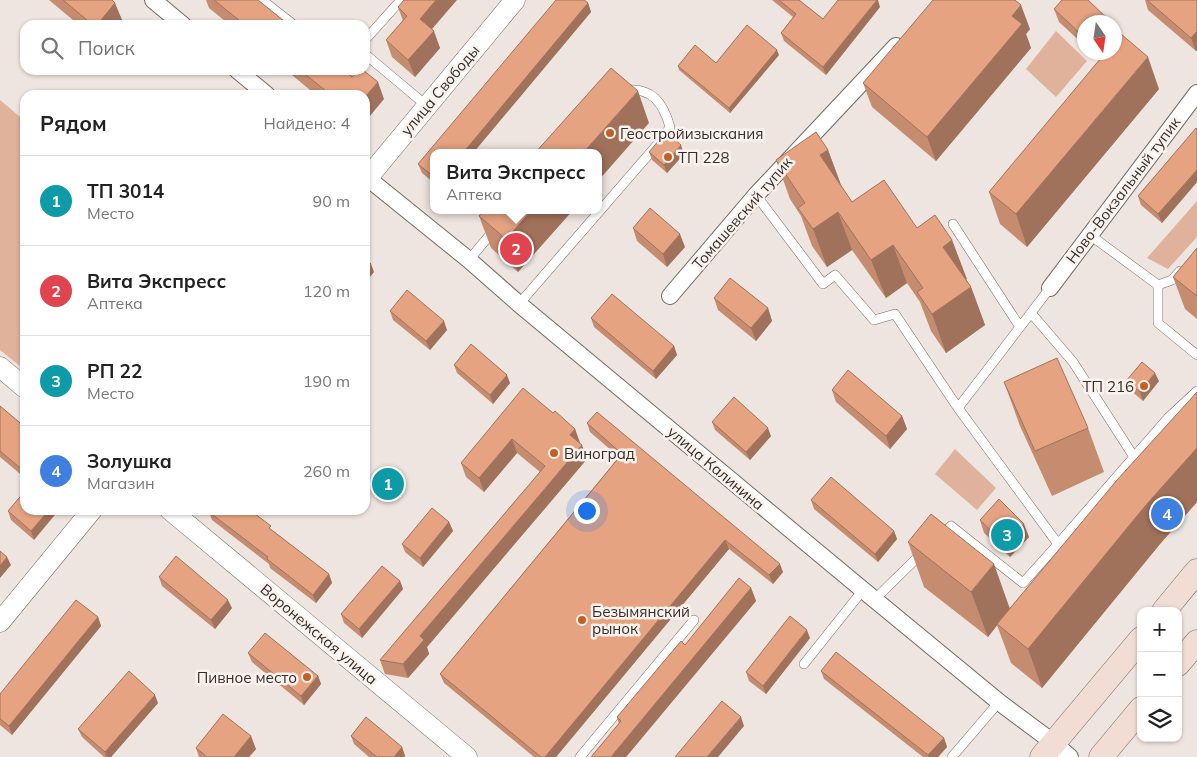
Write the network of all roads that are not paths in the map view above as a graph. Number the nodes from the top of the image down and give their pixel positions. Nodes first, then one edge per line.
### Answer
1 (153, 0) edge
2 (262, 0) edge
3 (401, 0) edge
4 (515, 0) edge
5 (177, 20) edge
6 (288, 20) edge
7 (370, 34) edge
8 (906, 35) edge
9 (370, 58) edge
10 (243, 75) edge
11 (261, 90) edge
12 (615, 90) edge
13 (1195, 100) edge
14 (427, 106) junction
15 (370, 173) edge
16 (370, 181) edge
17 (756, 195) junction
18 (602, 208) edge
19 (597, 214) edge
20 (499, 224) edge
21 (953, 224) dead end
22 (1090, 235) junction
23 (469, 260) junction
24 (1184, 265) edge
25 (1158, 285) junction
26 (1050, 288) joint
27 (670, 296) dead end
28 (519, 304) junction
29 (1031, 313) junction
30 (1020, 327) junction
31 (1197, 355) edge
32 (0, 367) edge
33 (20, 384) edge
34 (1197, 391) edge
35 (958, 408) junction
36 (1134, 457) junction
37 (88, 515) edge
38 (176, 515) edge
39 (1058, 544) junction
40 (1197, 571) edge
41 (869, 594) junction
42 (1167, 607) edge
43 (694, 620) dead end
44 (0, 622) edge
45 (1197, 642) edge
46 (1137, 643) edge
47 (1182, 659) edge
48 (804, 664) dead end
49 (999, 702) junction
50 (1137, 714) edge
51 (1055, 752) edge
52 (467, 757) edge
53 (580, 757) edge
54 (952, 757) edge
55 (1101, 757) edge

1 - 5 street
2 - 6 lane
3 - 7 lane
4 - 14 street, улица Свободы
8 - 17 street, Томашевский тупик
9 - 14 lane
10 - 11 street
12 - 18 lane
13 - 22 street, Ново-Вокзальный тупик
14 - 15 street, улица Свободы
16 - 23 street, улица Калинина
17 - 27 street, Томашевский тупик
17 - 35 lane
19 - 28 lane
20 - 23 lane
21 - 30 lane
22 - 25 lane
22 - 26 street, Ново-Вокзальный тупик
23 - 28 street, улица Калинина
24 - 25 lane
25 - 31 lane
26 - 29 lane
28 - 41 street, улица Калинина
29 - 30 lane
29 - 36 lane
30 - 35 lane
32 - 33 street
34 - 36 lane
35 - 39 lane
36 - 39 lane
37 - 44 street
38 - 52 street, Воронежская улица
39 - 41 lane
40 - 42 main road
41 - 48 lane
41 - 49 street, улица Калинина
43 - 53 lane
45 - 47 main road
46 - 51 main road
49 - 51 street, улица Калинина
49 - 54 lane
50 - 55 main road

